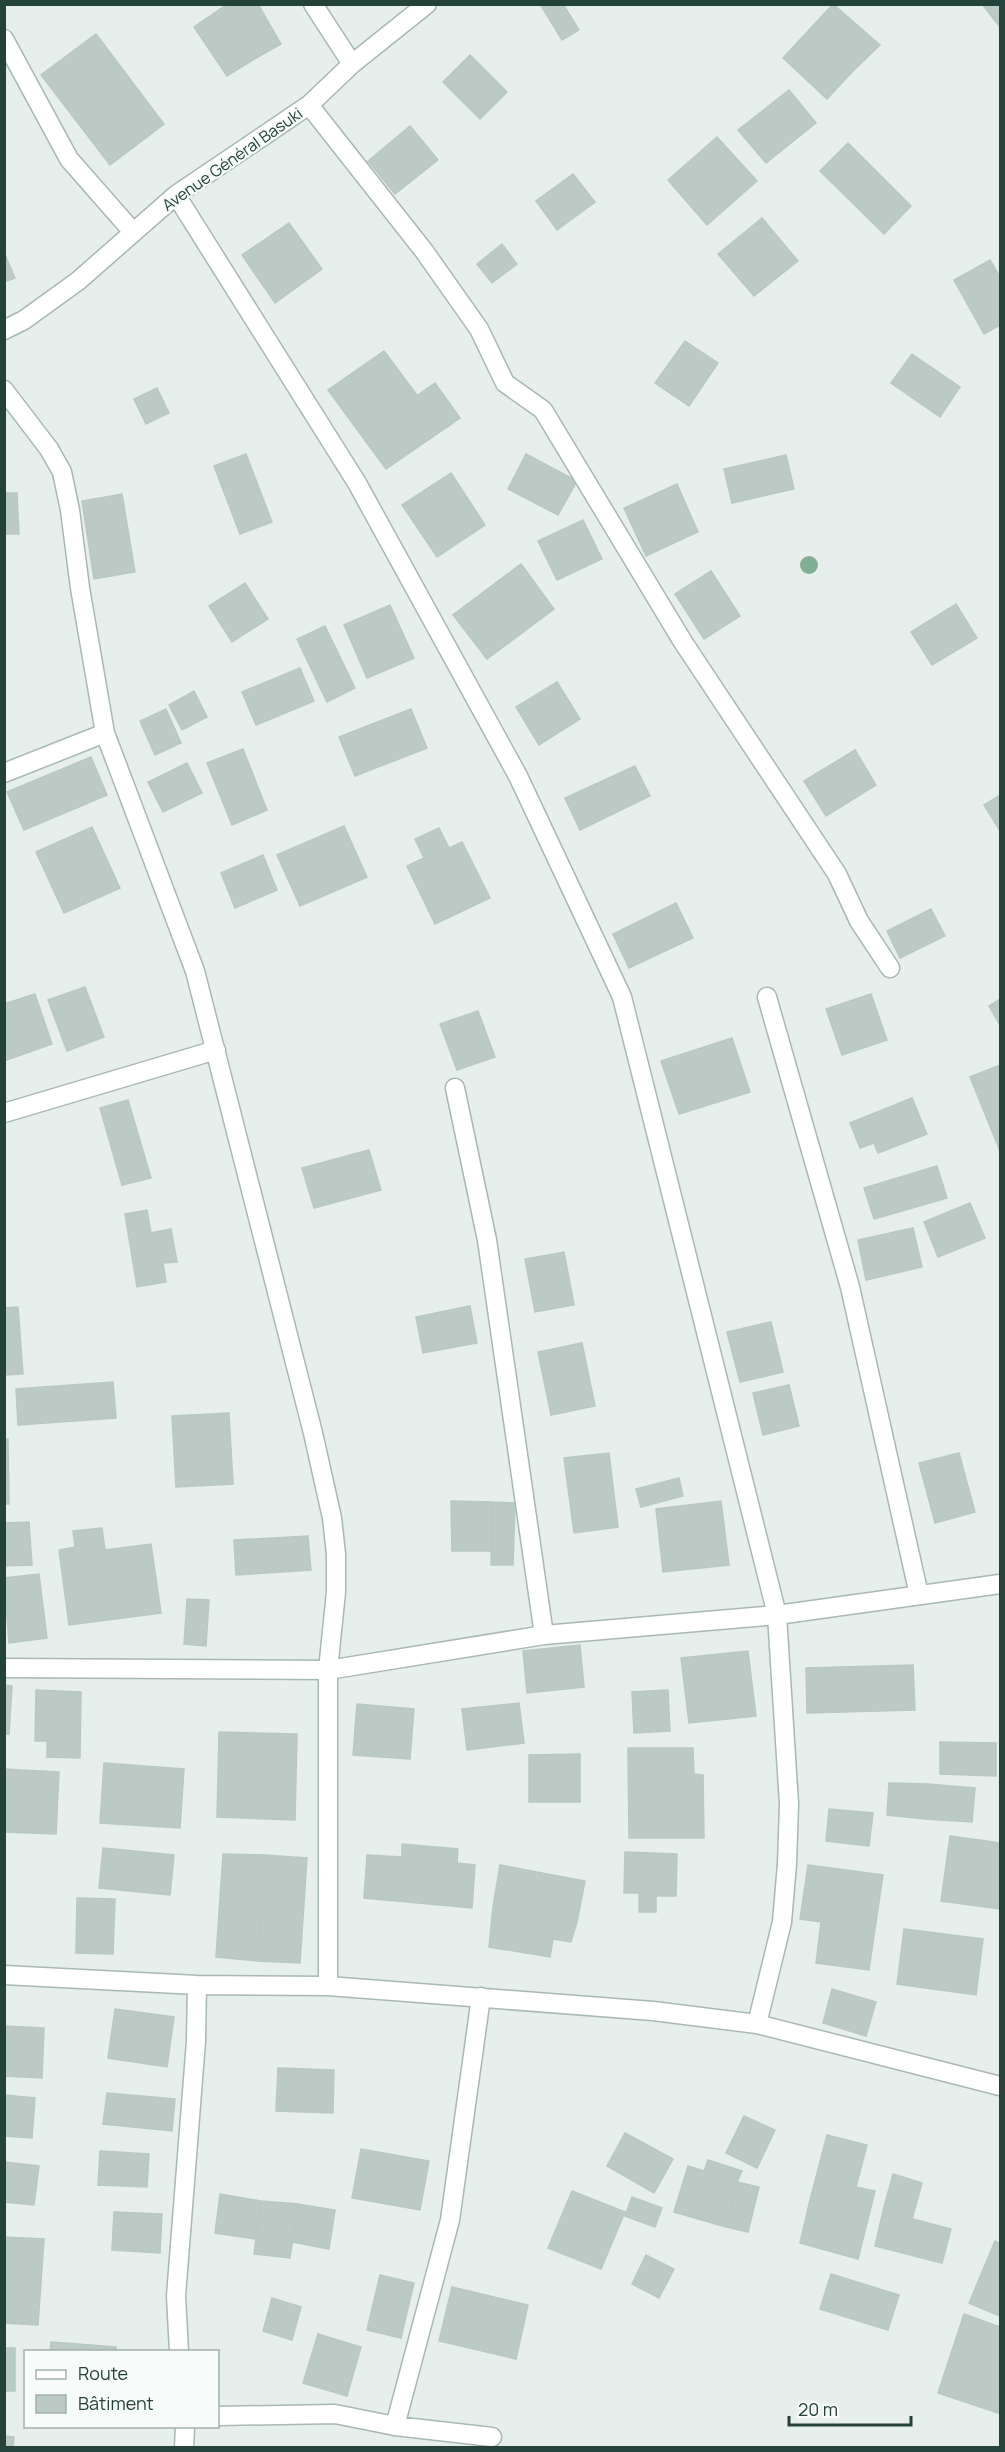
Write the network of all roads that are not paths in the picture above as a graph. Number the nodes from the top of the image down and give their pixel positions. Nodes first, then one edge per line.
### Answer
1 (313, 4) edge
2 (428, 4) edge
3 (4, 39) edge
4 (352, 64) junction
5 (309, 105) junction
6 (176, 195) junction
7 (133, 232) junction
8 (4, 330) edge
9 (4, 390) edge
10 (105, 733) junction
11 (4, 773) edge
12 (890, 968) dead end
13 (767, 998) dead end
14 (216, 1050) junction
15 (455, 1088) dead end
16 (4, 1113) edge
17 (1000, 1584) edge
18 (919, 1595) junction
19 (777, 1615) junction
20 (544, 1635) junction
21 (4, 1668) edge
22 (328, 1670) junction
23 (4, 1975) edge
24 (197, 1986) junction
25 (328, 1986) junction
26 (480, 1997) junction
27 (757, 2024) junction
28 (1000, 2086) edge
29 (179, 2350) edge
30 (219, 2416) edge
31 (395, 2426) junction
32 (185, 2428) edge
33 (492, 2437) dead end
34 (184, 2448) edge

1 - 4 street
2 - 4 street, Avenue Général Basuki
3 - 7 street
4 - 5 street, Avenue Général Basuki
5 - 6 street, Avenue Général Basuki
5 - 12 street
6 - 7 street, Avenue Général Basuki
6 - 19 street
7 - 8 street, Avenue Général Basuki
9 - 10 street
10 - 11 street
10 - 14 street
13 - 18 street
14 - 16 street
14 - 22 street
15 - 20 street
17 - 18 street
18 - 19 street
19 - 20 street
19 - 27 street
20 - 22 street
21 - 22 street
22 - 25 street
23 - 24 street
24 - 25 street
24 - 29 street
25 - 26 street
26 - 27 street
26 - 31 street
27 - 28 street
30 - 31 street
31 - 33 street
32 - 34 street

